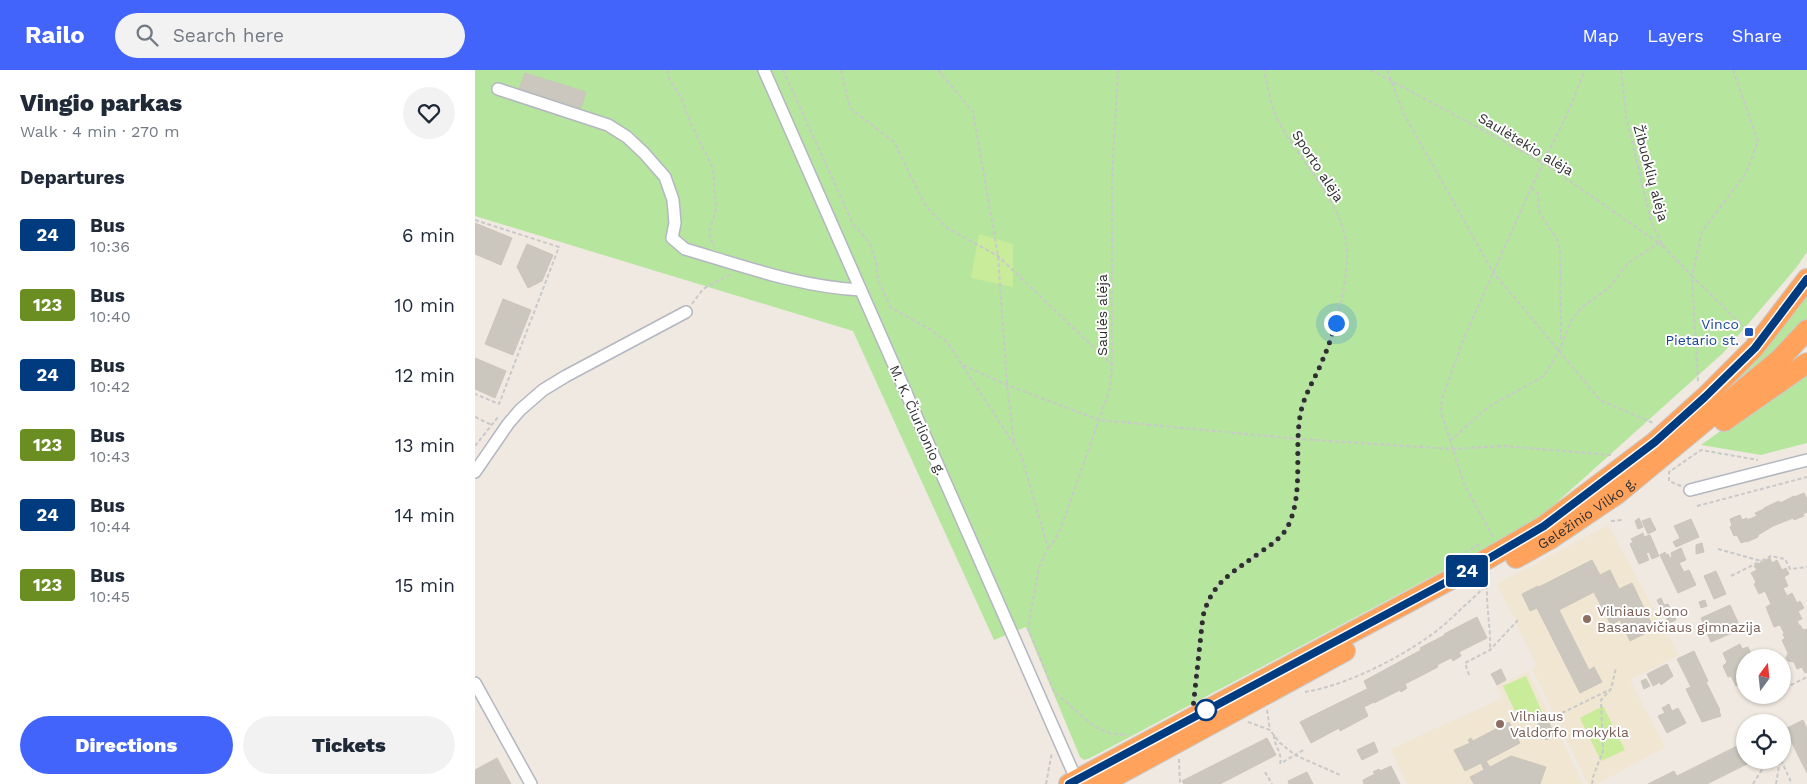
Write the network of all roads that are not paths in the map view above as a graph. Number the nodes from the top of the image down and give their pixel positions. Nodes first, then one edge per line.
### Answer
1 (764, 70) edge
2 (498, 89) dead end
3 (1807, 279) edge
4 (861, 290) junction
5 (687, 312) road end
6 (1807, 330) edge
7 (1807, 363) edge
8 (1807, 460) edge
9 (475, 472) edge
10 (1690, 490) dead end
11 (1617, 494) junction
12 (475, 683) edge
13 (1073, 778) edge
14 (531, 784) edge
15 (1101, 784) edge

1 - 4 street, M. K. Čiurlionio g.
2 - 4 street
3 - 13 highway, Geležinio Vilko g.
4 - 13 street, M. K. Čiurlionio g.
5 - 9 street
6 - 11 highway, Geležinio Vilko g.
7 - 11 highway
8 - 10 street
11 - 15 highway, Geležinio Vilko g.
12 - 14 street

